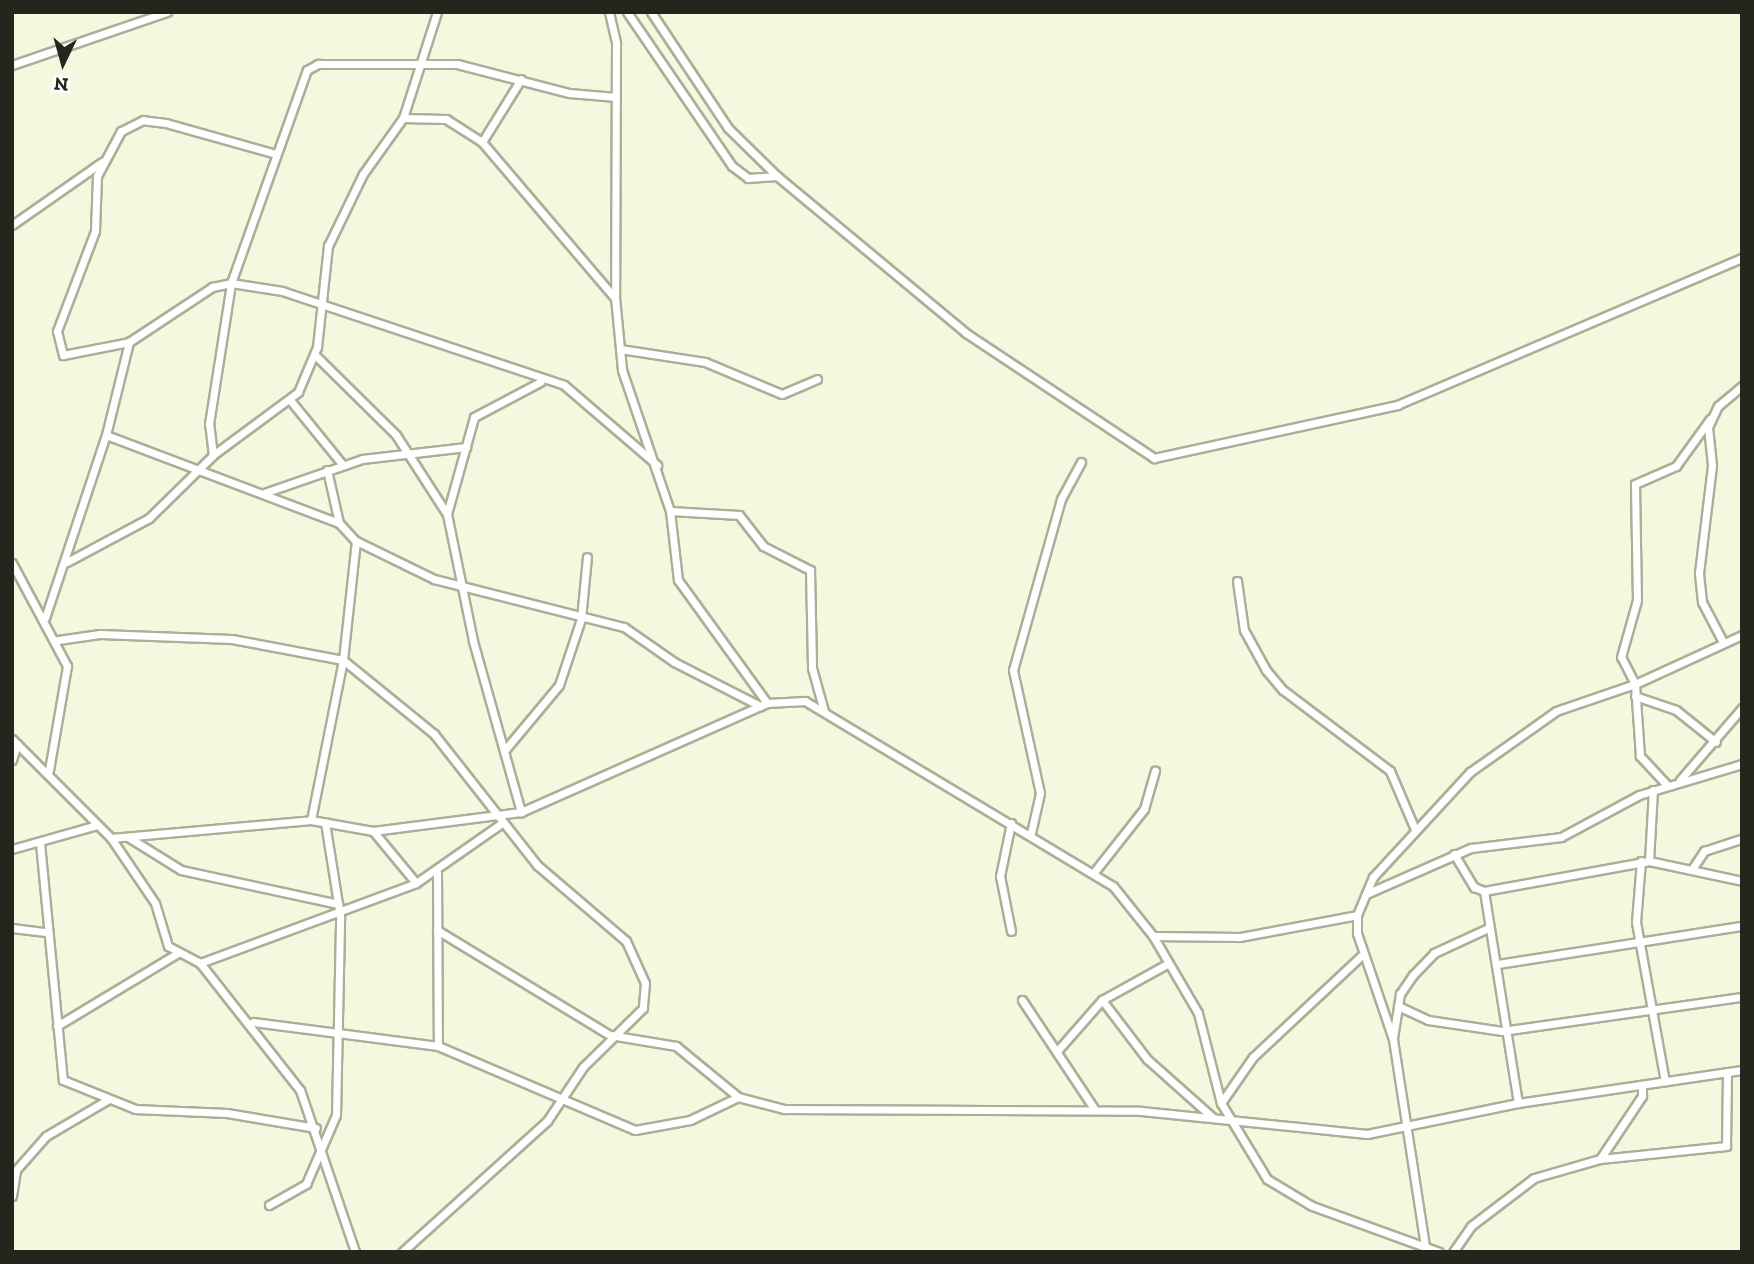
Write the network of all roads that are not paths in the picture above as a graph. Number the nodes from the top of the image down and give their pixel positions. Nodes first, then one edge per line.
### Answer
1 (167, 12) edge
2 (437, 12) edge
3 (609, 12) edge
4 (627, 12) edge
5 (651, 12) edge
6 (419, 63) junction
7 (12, 65) edge
8 (521, 79) junction
9 (615, 97) junction
10 (403, 118) junction
11 (482, 142) junction
12 (276, 154) junction
13 (103, 162) junction
14 (777, 176) junction
15 (12, 225) edge
16 (1742, 258) edge
17 (231, 283) junction
18 (615, 298) junction
19 (322, 303) junction
20 (128, 342) junction
21 (620, 349) junction
22 (315, 355) junction
23 (817, 379) dead end
24 (540, 382) junction
25 (1742, 386) edge
26 (290, 400) junction
27 (1710, 419) junction
28 (106, 435) junction
29 (466, 447) junction
30 (408, 450) junction
31 (213, 455) junction
32 (1080, 462) dead end
33 (342, 464) junction
34 (657, 465) junction
35 (201, 466) junction
36 (327, 470) junction
37 (264, 493) junction
38 (670, 511) junction
39 (447, 514) junction
40 (339, 523) junction
41 (356, 541) junction
42 (587, 557) dead end
43 (67, 562) junction
44 (12, 564) edge
45 (1237, 581) dead end
46 (464, 588) junction
47 (45, 618) junction
48 (581, 619) junction
49 (1740, 636) edge
50 (58, 640) junction
51 (1723, 642) junction
52 (1742, 645) edge
53 (343, 660) junction
54 (1635, 684) junction
55 (1635, 696) junction
56 (764, 704) junction
57 (1742, 708) edge
58 (824, 711) junction
59 (15, 741) edge
60 (1716, 741) junction
61 (504, 751) junction
62 (12, 760) edge
63 (1742, 764) edge
64 (49, 771) junction
65 (1155, 771) dead end
66 (1680, 780) junction
67 (1667, 785) junction
68 (1653, 790) junction
69 (521, 812) junction
70 (311, 820) junction
71 (500, 821) junction
72 (325, 822) junction
73 (1011, 823) junction
74 (97, 825) junction
75 (1414, 827) junction
76 (373, 831) junction
77 (1031, 833) junction
78 (128, 836) junction
79 (111, 838) junction
80 (1742, 839) edge
81 (40, 843) junction
82 (12, 849) edge
83 (1454, 854) junction
84 (1645, 861) junction
85 (1692, 869) junction
86 (1095, 871) junction
87 (437, 872) junction
88 (1742, 881) edge
89 (416, 883) junction
90 (1484, 891) junction
91 (1366, 894) junction
92 (338, 904) junction
93 (1357, 915) junction
94 (340, 916) junction
95 (1742, 926) edge
96 (12, 928) edge
97 (1488, 928) junction
98 (437, 930) junction
99 (1011, 931) dead end
100 (46, 932) junction
101 (1153, 936) junction
102 (1640, 940) junction
103 (178, 953) junction
104 (1362, 955) junction
105 (200, 963) junction
106 (1167, 964) junction
107 (1498, 964) junction
108 (1742, 997) edge
109 (1022, 1000) dead end
110 (1102, 1000) junction
111 (1398, 1006) junction
112 (1654, 1010) junction
113 (253, 1022) junction
114 (57, 1026) junction
115 (1502, 1031) junction
116 (335, 1034) junction
117 (610, 1035) junction
118 (1393, 1039) junction
119 (438, 1046) junction
120 (1058, 1051) junction
121 (1742, 1070) edge
122 (1727, 1072) junction
123 (1665, 1081) junction
124 (1642, 1085) junction
125 (738, 1097) junction
126 (107, 1100) junction
127 (563, 1101) junction
128 (1221, 1103) junction
129 (1518, 1103) junction
130 (1095, 1110) junction
131 (1213, 1118) junction
132 (1228, 1119) junction
133 (316, 1128) junction
134 (1402, 1131) junction
135 (321, 1149) junction
136 (1600, 1159) junction
137 (12, 1196) edge
138 (270, 1205) dead end
139 (1425, 1246) junction
140 (355, 1252) edge
141 (402, 1252) edge
142 (1439, 1252) edge
143 (1453, 1252) edge

1 - 7 street
2 - 6 street
3 - 9 street
4 - 14 street
5 - 14 street
6 - 8 street
6 - 10 street
6 - 12 street
8 - 9 street
8 - 11 street
9 - 18 street
10 - 11 street
10 - 19 street
11 - 18 street
12 - 13 street
12 - 17 street
13 - 15 street
13 - 20 street
14 - 16 street
17 - 19 street
17 - 20 street
17 - 31 street
18 - 21 street
19 - 22 street
19 - 24 street
20 - 28 street
21 - 23 street
21 - 34 street
22 - 26 street
22 - 30 street
24 - 29 street
24 - 34 street
25 - 27 street
26 - 31 street
26 - 33 street
27 - 51 street
27 - 54 street
28 - 35 street
28 - 43 street
29 - 30 street
29 - 39 street
30 - 33 street
30 - 39 street
31 - 35 street
32 - 77 street
33 - 36 street
34 - 38 street
35 - 37 street
35 - 43 street
36 - 37 street
36 - 40 street
37 - 40 street
38 - 56 street
38 - 58 street
39 - 46 street
40 - 41 street
41 - 46 street
41 - 53 street
42 - 48 street
43 - 47 street
44 - 47 street
45 - 75 street
46 - 48 street
46 - 61 street
47 - 50 street
48 - 56 street
48 - 61 street
49 - 51 street
49 - 52 street
50 - 53 street
50 - 64 street
51 - 54 street
53 - 70 street
53 - 71 street
54 - 55 street
54 - 75 street
55 - 60 street
55 - 67 street
56 - 58 street
56 - 69 street
57 - 60 street
58 - 73 street
59 - 62 street
59 - 64 street
60 - 66 street
61 - 69 street
63 - 66 street
64 - 74 street
65 - 86 street
66 - 67 street
67 - 68 street
68 - 83 street
68 - 84 street
69 - 71 street
70 - 72 street
70 - 78 street
71 - 76 street
71 - 87 street
71 - 117 street
72 - 76 street
72 - 92 street
73 - 77 street
73 - 99 street
74 - 79 street
74 - 81 street
75 - 91 street
76 - 89 street
77 - 86 street
78 - 79 street
78 - 92 street
79 - 103 street
80 - 85 street
81 - 82 street
81 - 100 street
83 - 90 street
83 - 91 street
84 - 85 street
84 - 90 street
84 - 102 street
85 - 88 street
86 - 101 street
87 - 89 street
87 - 98 street
89 - 94 street
90 - 97 street
91 - 93 street
92 - 94 street
93 - 101 street
93 - 104 street
94 - 105 street
94 - 116 street
95 - 102 street
96 - 100 street
97 - 107 street
97 - 111 street
98 - 117 street
98 - 119 street
100 - 114 street
101 - 106 street
102 - 107 street
102 - 112 street
103 - 105 street
103 - 114 street
104 - 118 street
104 - 128 street
105 - 113 street
106 - 110 street
106 - 128 street
107 - 115 street
108 - 112 street
109 - 120 street
110 - 120 street
110 - 131 street
111 - 115 street
111 - 118 street
112 - 115 street
112 - 123 street
113 - 116 street
113 - 133 street
114 - 126 street
115 - 129 street
116 - 119 street
116 - 135 street
117 - 125 street
117 - 127 street
118 - 134 street
119 - 127 street
120 - 130 street
121 - 122 street
122 - 123 street
122 - 136 street
123 - 124 street
124 - 129 street
124 - 136 street
125 - 127 street
125 - 130 street
126 - 133 street
126 - 137 street
127 - 141 street
128 - 132 street
129 - 134 street
130 - 131 street
131 - 132 street
132 - 134 street
132 - 139 street
133 - 135 street
134 - 139 street
135 - 138 street
135 - 140 street
136 - 143 street
139 - 142 street

